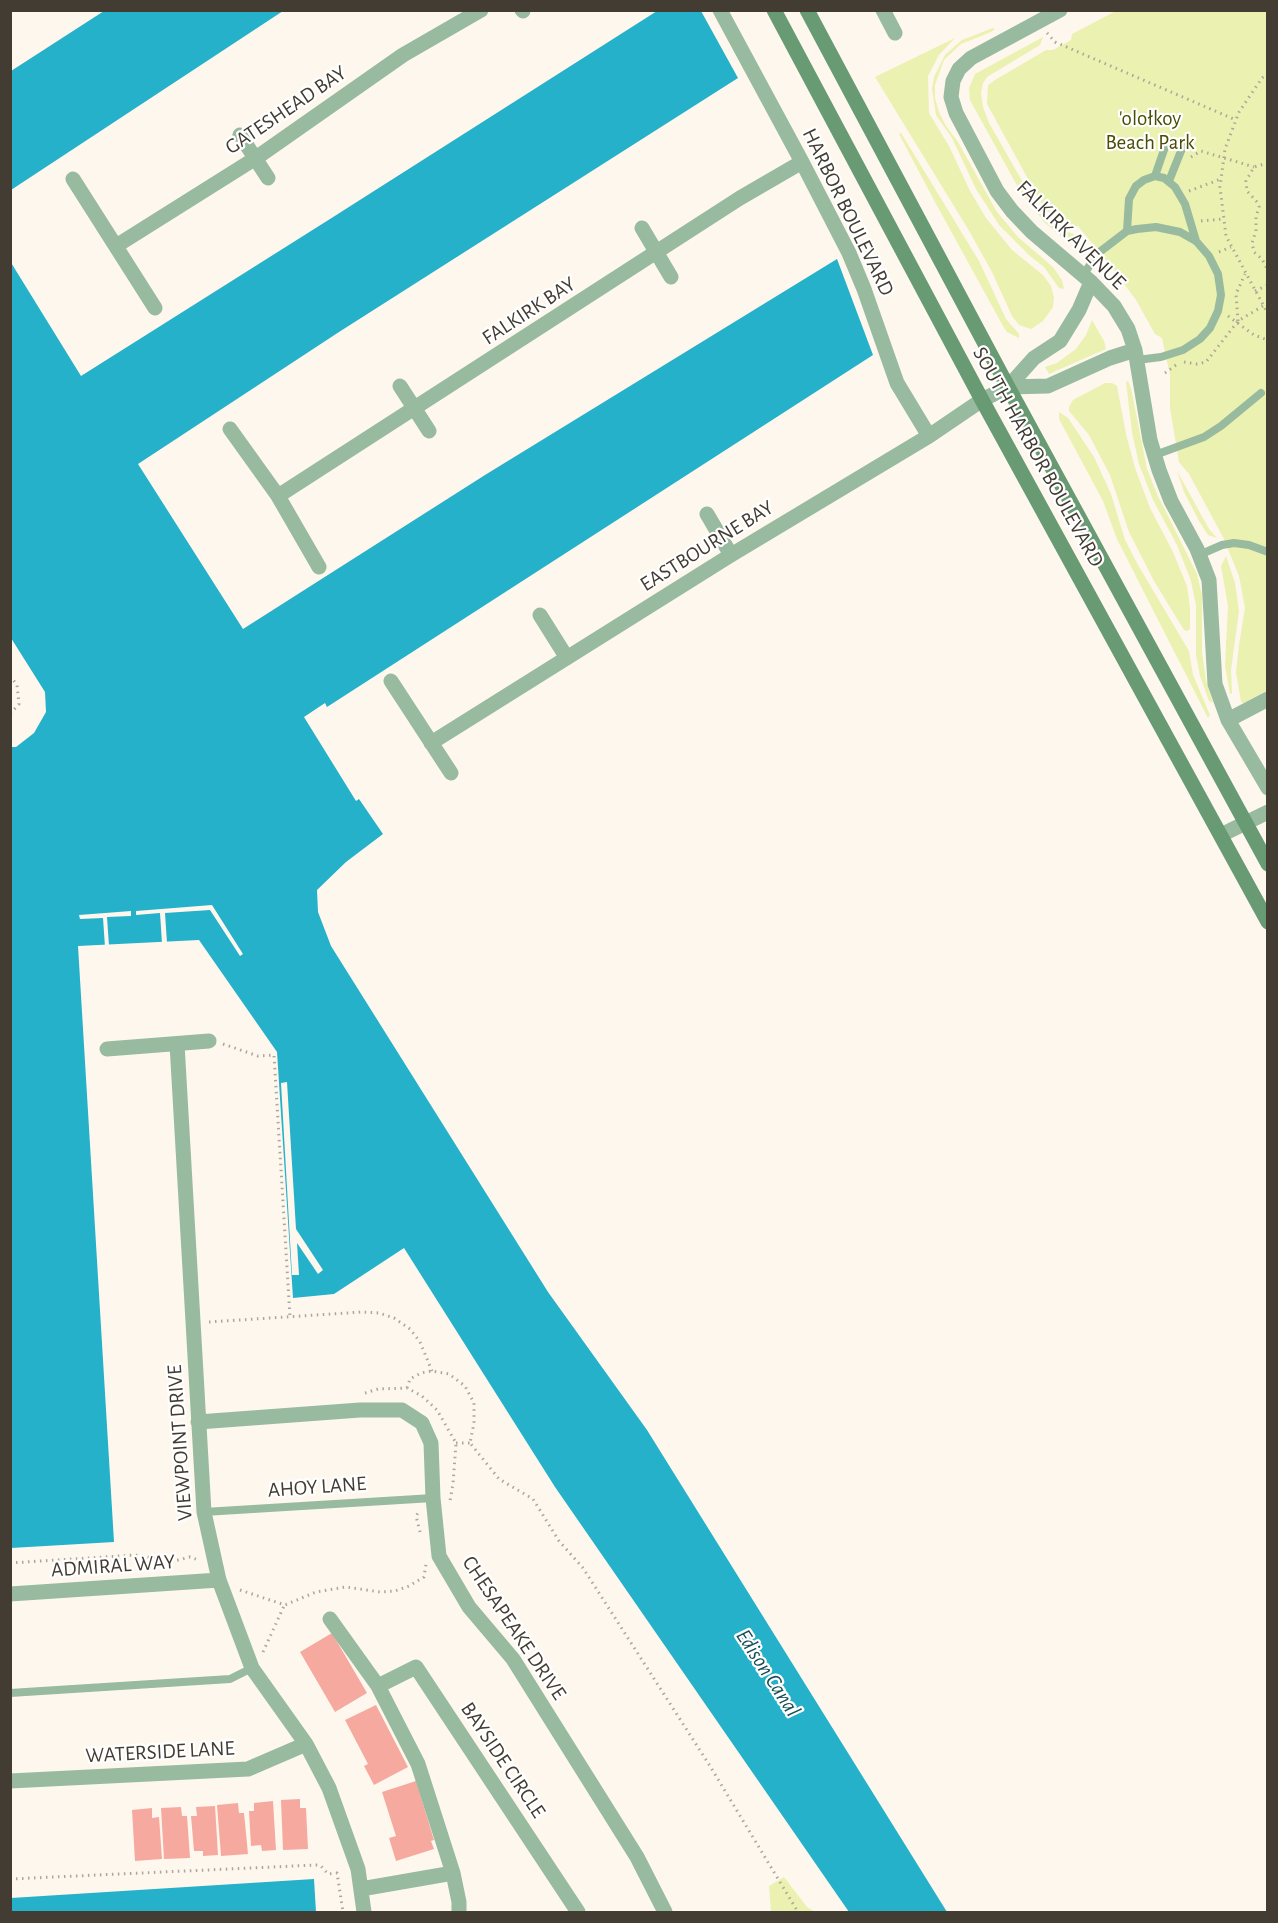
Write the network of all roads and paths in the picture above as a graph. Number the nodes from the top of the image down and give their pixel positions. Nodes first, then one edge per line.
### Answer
1 (481, 10) edge
2 (720, 10) edge
3 (774, 10) edge
4 (807, 10) edge
5 (883, 10) edge
6 (1060, 10) edge
7 (1034, 17) edge
8 (895, 33) dead end
9 (1055, 42) dead end
10 (1268, 73) edge
11 (1236, 120) junction
12 (240, 135) dead end
13 (1166, 144) dead end
14 (1183, 146) dead end
15 (256, 158) junction
16 (1224, 158) junction
17 (802, 162) junction
18 (1188, 162) dead end
19 (1268, 162) edge
20 (1254, 167) junction
21 (1155, 176) junction
22 (268, 178) dead end
23 (73, 179) dead end
24 (1221, 179) junction
25 (1169, 182) junction
26 (1185, 186) dead end
27 (642, 228) dead end
28 (1127, 231) junction
29 (1196, 242) junction
30 (116, 246) junction
31 (656, 254) junction
32 (1268, 271) edge
33 (1245, 273) junction
34 (670, 277) dead end
35 (1087, 278) junction
36 (1268, 285) edge
37 (1255, 291) junction
38 (1263, 306) junction
39 (155, 308) dead end
40 (1218, 311) junction
41 (1268, 314) edge
42 (1238, 321) junction
43 (1268, 339) edge
44 (1136, 355) junction
45 (1165, 373) dead end
46 (400, 386) dead end
47 (1008, 387) junction
48 (1261, 393) dead end
49 (982, 400) junction
50 (415, 409) junction
51 (230, 429) dead end
52 (429, 431) dead end
53 (929, 436) junction
54 (1155, 455) junction
55 (278, 496) junction
56 (707, 514) dead end
57 (1268, 552) edge
58 (731, 555) junction
59 (1199, 555) junction
60 (319, 567) dead end
61 (540, 615) dead end
62 (567, 658) junction
63 (10, 676) edge
64 (391, 681) dead end
65 (1268, 699) edge
66 (10, 714) edge
67 (1228, 720) junction
68 (431, 743) junction
69 (451, 773) dead end
70 (1268, 788) edge
71 (1268, 812) edge
72 (1245, 823) junction
73 (1221, 836) junction
74 (1268, 864) edge
75 (1268, 922) edge
76 (209, 1041) joint
77 (177, 1044) junction
78 (107, 1048) dead end
79 (290, 1317) junction
80 (192, 1323) junction
81 (432, 1371) junction
82 (407, 1388) junction
83 (360, 1410) junction
84 (198, 1422) junction
85 (456, 1443) junction
86 (470, 1443) junction
87 (434, 1503) junction
88 (204, 1512) junction
89 (422, 1539) dead end
90 (427, 1562) dead end
91 (10, 1563) edge
92 (219, 1580) junction
93 (10, 1594) edge
94 (285, 1605) junction
95 (330, 1619) dead end
96 (252, 1668) junction
97 (378, 1686) junction
98 (10, 1693) edge
99 (306, 1744) junction
100 (10, 1780) edge
101 (453, 1874) junction
102 (10, 1879) edge
103 (361, 1889) junction
104 (344, 1912) edge
105 (364, 1912) edge
106 (459, 1912) edge
107 (578, 1912) edge
108 (665, 1912) edge
109 (798, 1912) edge

1 - 15 street, GATESHEAD BAY
2 - 17 street, HARBOR BOULEVARD
3 - 49 main road, SOUTH HARBOR BOULEVARD
4 - 47 main road, SOUTH HARBOR BOULEVARD
5 - 8 street
6 - 7 street, FALKIRK AVENUE
7 - 35 street, FALKIRK AVENUE
9 - 11 path
10 - 11 path
11 - 16 path
12 - 15 street
13 - 21 lane
14 - 25 lane
15 - 22 street
15 - 30 street, GATESHEAD BAY
16 - 18 path
16 - 20 path
16 - 24 path
17 - 31 street, FALKIRK BAY
17 - 53 street, HARBOR BOULEVARD
19 - 20 path
20 - 32 path
21 - 25 lane
21 - 28 lane
23 - 30 street
24 - 26 path
24 - 33 path
25 - 29 lane
27 - 31 street
28 - 29 lane
28 - 35 lane
29 - 40 lane
30 - 39 street
31 - 34 street
31 - 50 street, FALKIRK BAY
33 - 37 path
33 - 42 path
35 - 44 street, FALKIRK AVENUE
35 - 47 street, EASTBOURNE BAY
36 - 37 path
37 - 38 path
38 - 41 path
38 - 42 path
40 - 42 path
40 - 44 lane
42 - 43 path
42 - 45 path
44 - 47 street, EASTBOURNE BAY
44 - 54 street, FALKIRK AVENUE
46 - 50 street
47 - 49 street, EASTBOURNE BAY
47 - 72 main road, SOUTH HARBOR BOULEVARD
48 - 54 lane
49 - 53 street, EASTBOURNE BAY
49 - 73 main road, SOUTH HARBOR BOULEVARD
50 - 52 street
50 - 55 street, FALKIRK BAY
51 - 55 street
53 - 58 street, EASTBOURNE BAY
54 - 59 street, FALKIRK AVENUE
55 - 60 street
56 - 58 street
57 - 59 lane
58 - 62 street, EASTBOURNE BAY
59 - 67 street, FALKIRK AVENUE
61 - 62 street
62 - 68 street, EASTBOURNE BAY
63 - 66 path
64 - 68 street
65 - 67 street
67 - 70 street, FALKIRK AVENUE
68 - 69 street
71 - 72 street
72 - 73 street
72 - 74 main road, SOUTH HARBOR BOULEVARD
73 - 75 main road, SOUTH HARBOR BOULEVARD
76 - 77 street
76 - 79 path
77 - 78 street
77 - 80 street, VIEWPOINT DRIVE
79 - 80 path
79 - 81 path
80 - 84 street, VIEWPOINT DRIVE
81 - 82 path
81 - 86 path
82 - 83 path
82 - 85 path
83 - 84 street, CHESAPEAKE DRIVE
83 - 87 street, CHESAPEAKE DRIVE
84 - 88 street, VIEWPOINT DRIVE
85 - 86 path
85 - 87 path
86 - 109 path
87 - 88 lane, AHOY LANE
87 - 89 path
87 - 108 street, CHESAPEAKE DRIVE
88 - 92 street, VIEWPOINT DRIVE
90 - 94 path
91 - 92 path
92 - 93 street, ADMIRAL WAY
92 - 94 path
92 - 96 street, VIEWPOINT DRIVE
94 - 96 path
95 - 97 street
96 - 98 lane
96 - 99 street, VIEWPOINT DRIVE
97 - 101 street
97 - 107 street, BAYSIDE CIRCLE
99 - 100 street, WATERSIDE LANE
99 - 103 street, VIEWPOINT DRIVE
101 - 103 street
101 - 106 street
102 - 104 path
103 - 105 street, VIEWPOINT DRIVE

